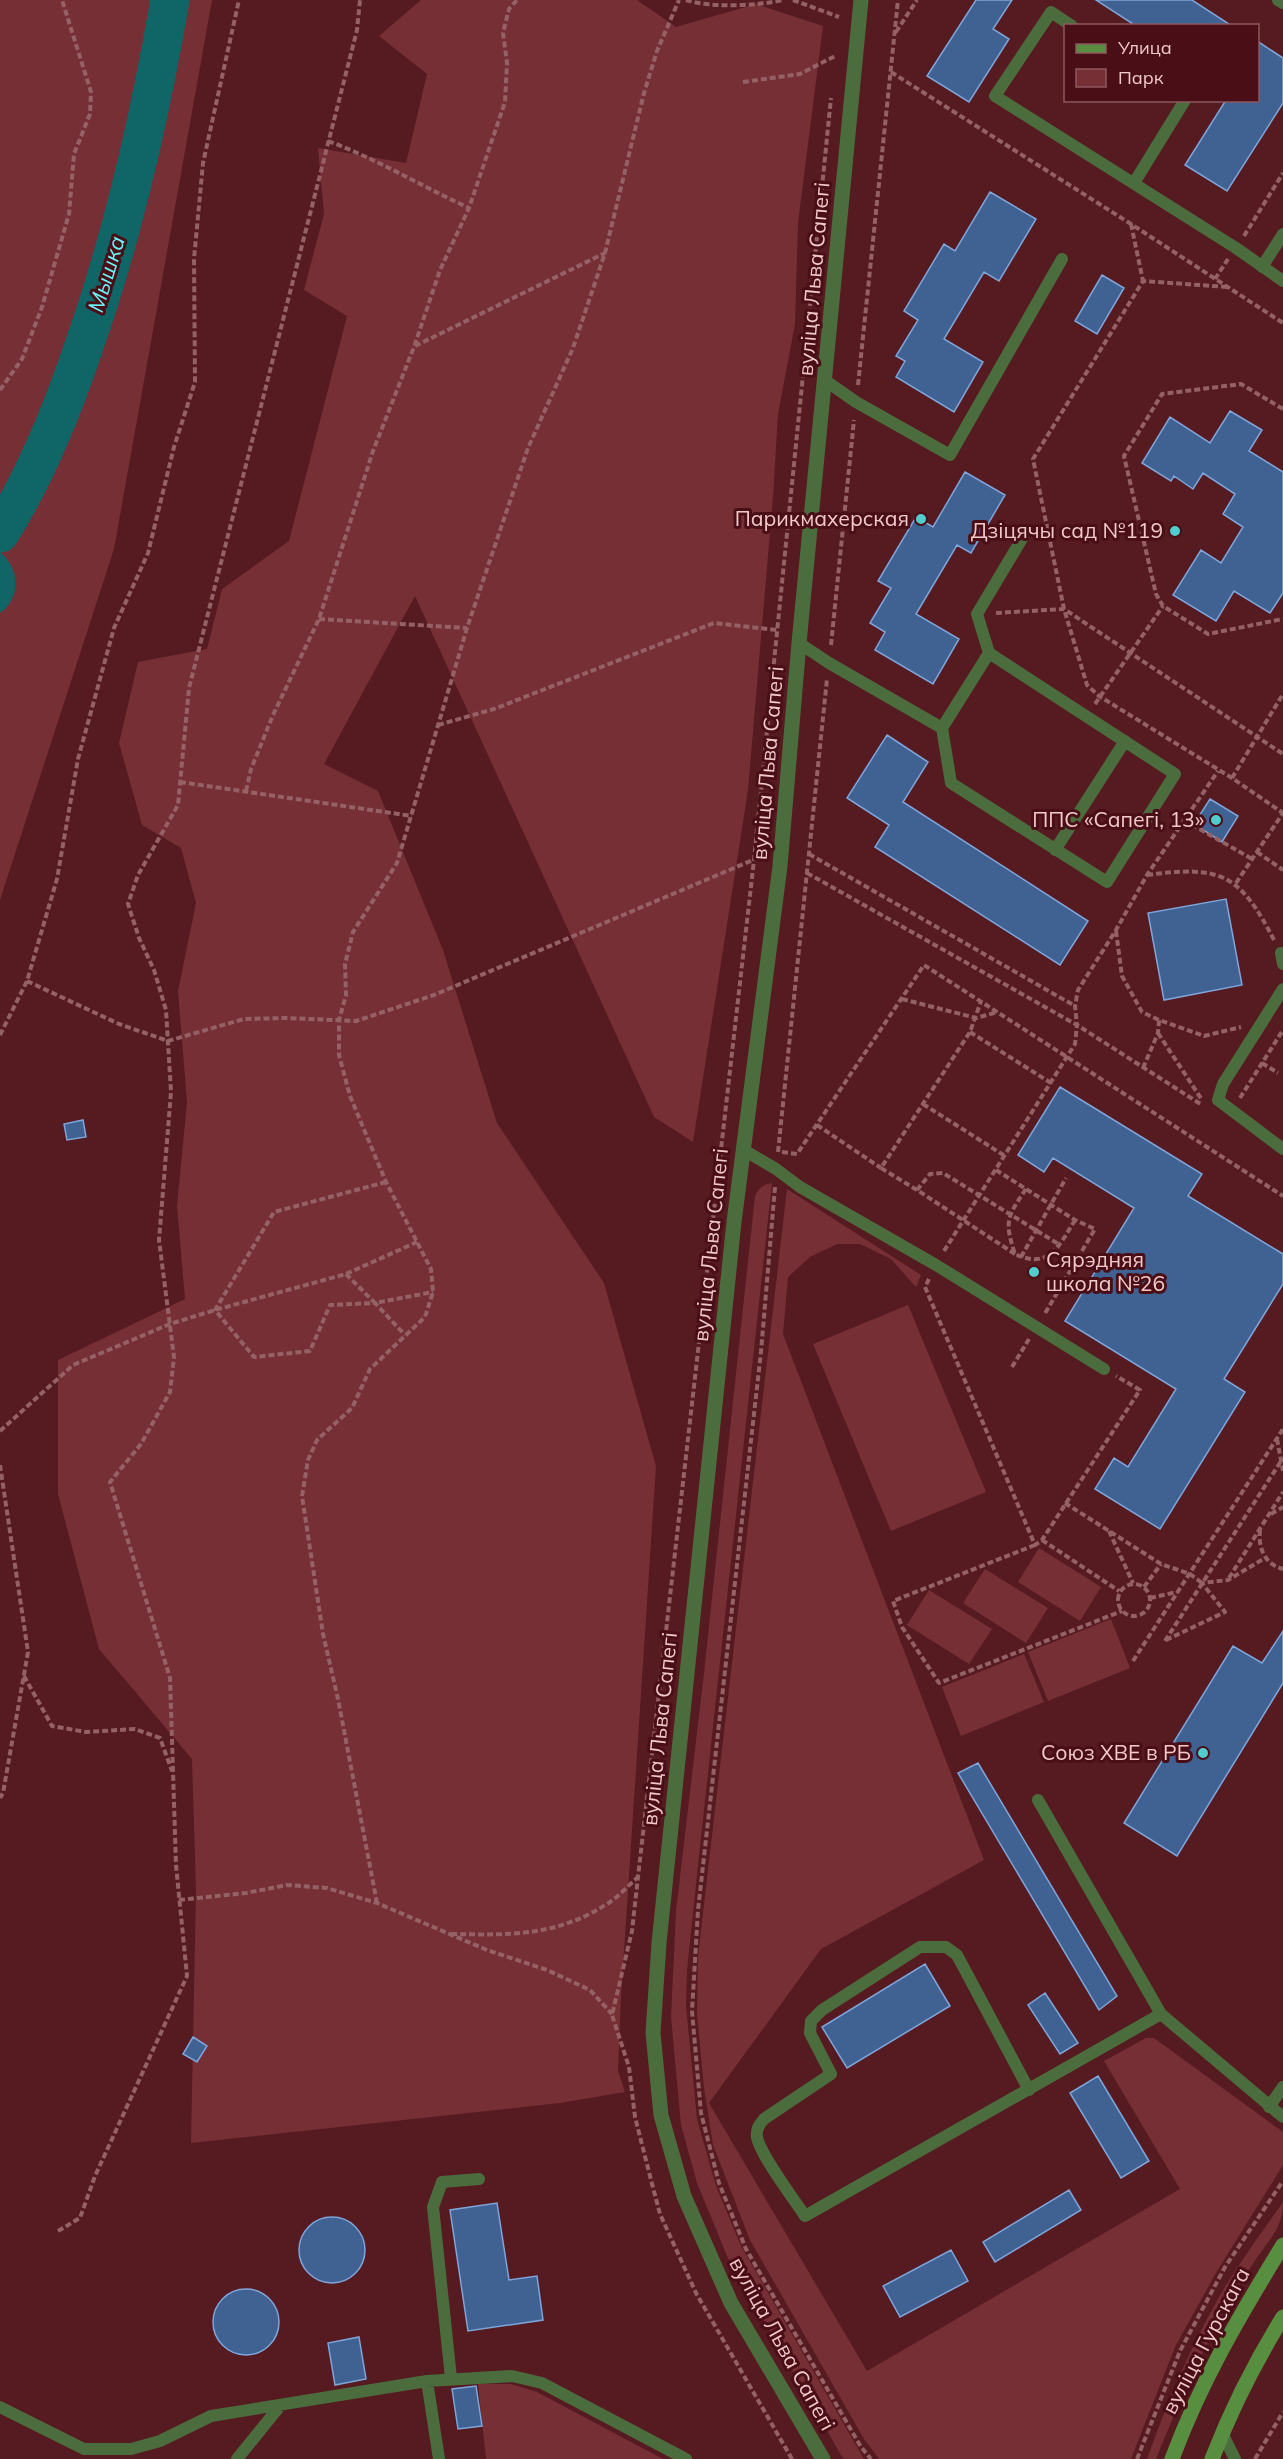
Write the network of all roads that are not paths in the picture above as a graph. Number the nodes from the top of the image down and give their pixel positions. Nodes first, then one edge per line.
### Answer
1 (861, 0) edge
2 (1278, 0) edge
3 (1283, 3) edge
4 (1069, 24) edge
5 (1184, 102) edge
6 (1134, 183) junction
7 (1283, 234) edge
8 (1062, 259) dead end
9 (1262, 267) junction
10 (1283, 281) edge
11 (826, 381) junction
12 (1023, 537) dead end
13 (799, 643) junction
14 (989, 653) junction
15 (942, 728) junction
16 (1125, 741) junction
17 (1055, 850) junction
18 (1283, 989) edge
19 (742, 1149) junction
20 (1283, 1149) edge
21 (1104, 1369) road end
22 (1038, 1800) dead end
23 (1161, 2014) junction
24 (1283, 2087) edge
25 (1029, 2090) junction
26 (1269, 2107) junction
27 (1283, 2117) edge
28 (479, 2179) dead end
29 (1283, 2245) edge
30 (1283, 2317) edge
31 (451, 2378) junction
32 (427, 2381) junction
33 (280, 2406) junction
34 (0, 2407) edge
35 (1222, 2433) junction
36 (818, 2457) edge
37 (237, 2459) edge
38 (439, 2459) edge
39 (686, 2459) edge
40 (1172, 2459) edge
41 (1212, 2459) edge
42 (1235, 2459) edge

1 - 11 street, вуліца Льва Сапегі
2 - 3 lane
4 - 6 lane
5 - 6 lane
6 - 9 lane
7 - 9 lane
8 - 11 lane
9 - 10 lane
11 - 13 street, вуліца Льва Сапегі
12 - 14 lane
13 - 15 lane
13 - 19 street, вуліца Льва Сапегі
14 - 15 lane
14 - 16 lane
15 - 17 lane
16 - 17 lane
16 - 17 lane
18 - 20 lane
19 - 21 lane
19 - 36 street, вуліца Льва Сапегі
22 - 23 lane
23 - 25 lane
23 - 26 lane
24 - 26 lane
25 - 25 lane
26 - 27 lane
28 - 31 lane
29 - 40 main road, вуліца Гурскага
30 - 35 main road
31 - 32 lane
31 - 39 lane
32 - 33 lane
32 - 38 lane
33 - 34 lane
33 - 37 lane
35 - 41 main road
35 - 42 lane

